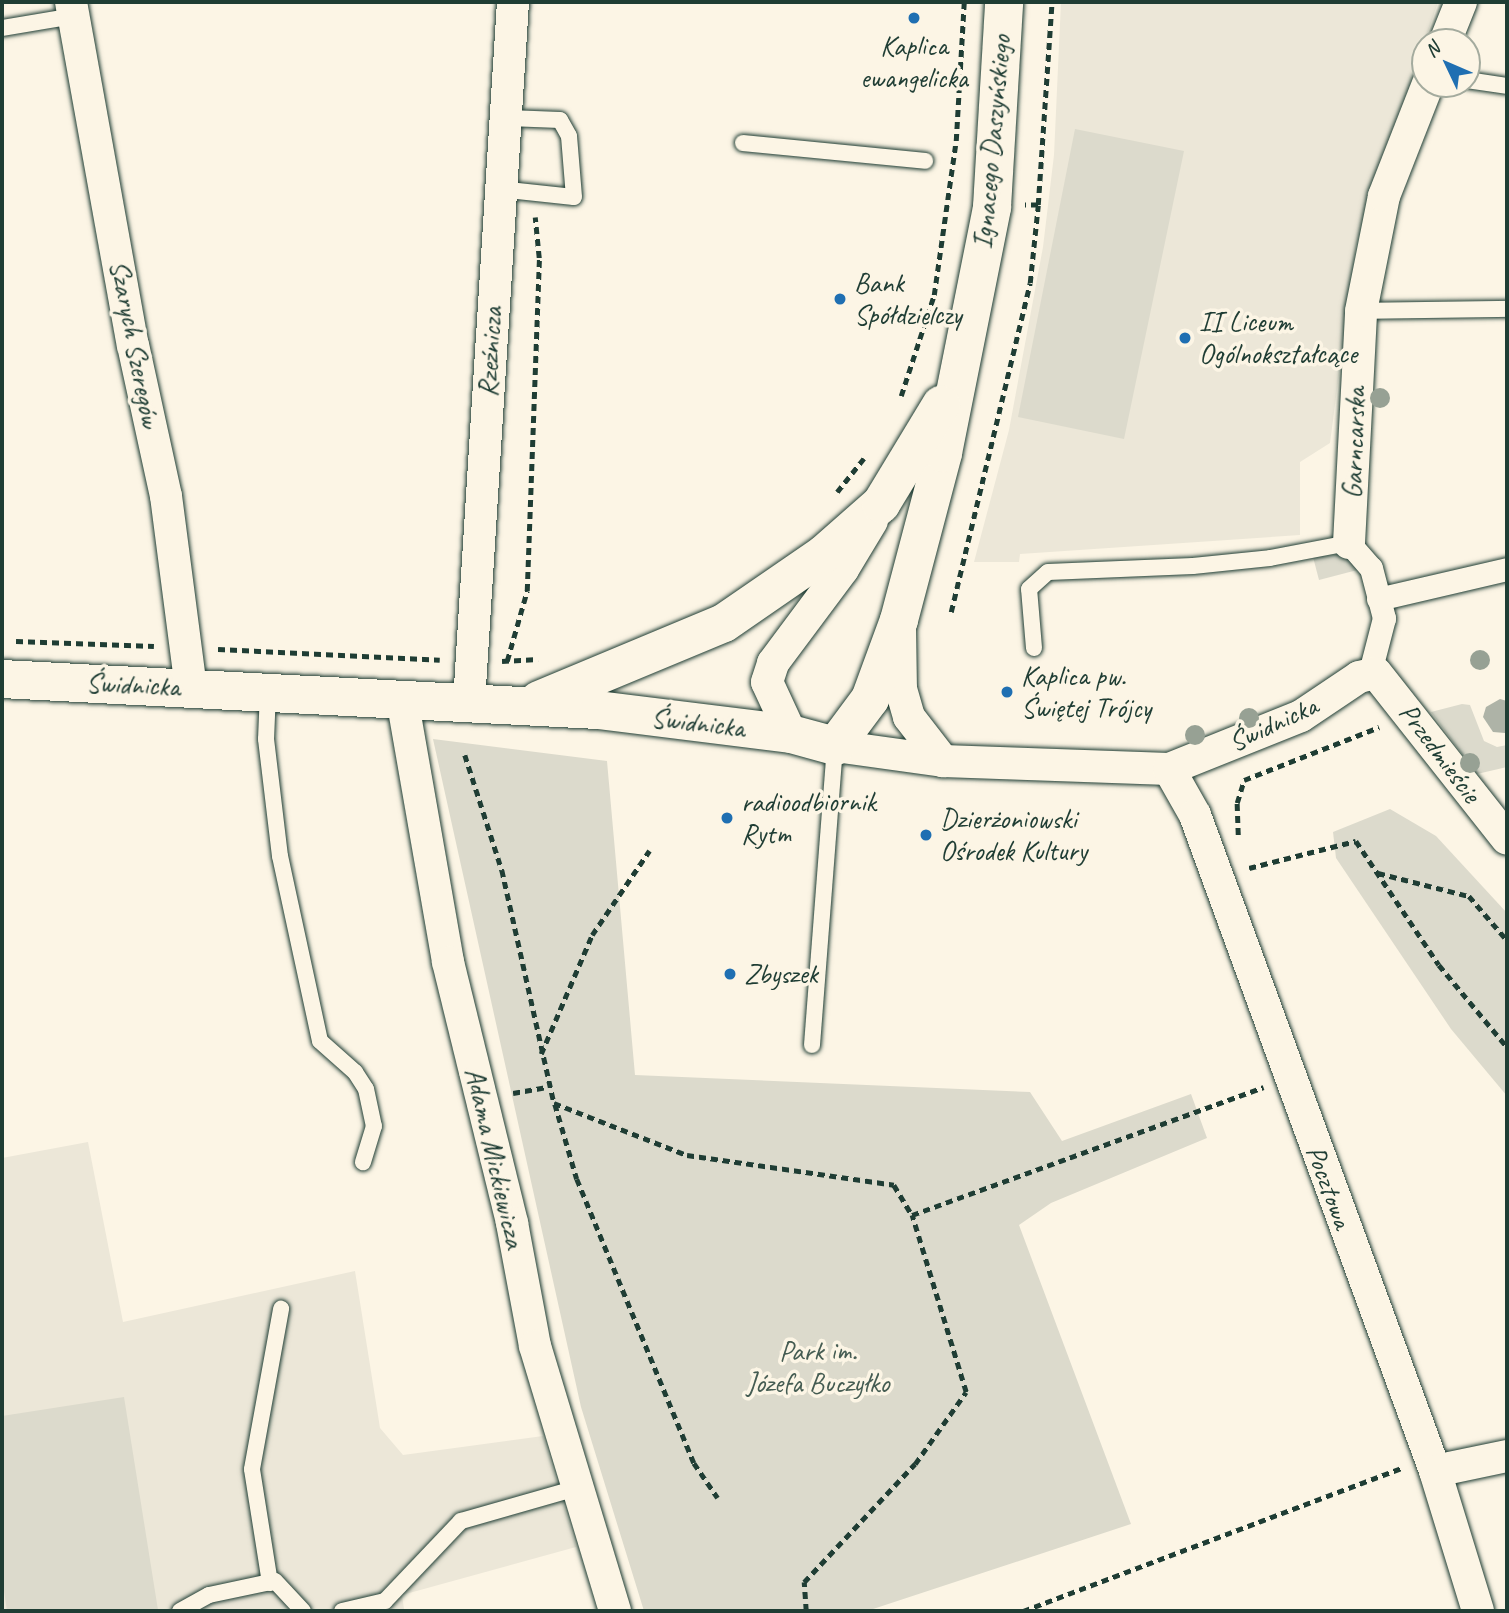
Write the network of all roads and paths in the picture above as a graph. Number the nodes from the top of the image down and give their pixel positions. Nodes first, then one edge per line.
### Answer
1 (513, 2) edge
2 (964, 2) edge
3 (1004, 2) edge
4 (1052, 2) edge
5 (1461, 2) edge
6 (73, 9) edge
7 (2, 28) edge
8 (1451, 28) edge
9 (1481, 82) edge
10 (1507, 86) edge
11 (1422, 98) edge
12 (508, 118) junction
13 (743, 143) dead end
14 (925, 161) dead end
15 (499, 189) junction
16 (1038, 205) dead end
17 (535, 212) dead end
18 (1507, 309) edge
19 (1361, 311) junction
20 (962, 364) junction
21 (898, 402) dead end
22 (868, 452) dead end
23 (834, 496) dead end
24 (881, 504) junction
25 (1349, 543) junction
26 (1507, 569) edge
27 (1378, 599) junction
28 (899, 620) junction
29 (10, 641) dead end
30 (161, 646) dead end
31 (203, 648) dead end
32 (1034, 648) dead end
33 (445, 660) dead end
34 (507, 661) dead end
35 (1370, 673) junction
36 (2, 679) edge
37 (191, 688) junction
38 (268, 692) junction
39 (402, 698) junction
40 (469, 703) junction
41 (527, 705) junction
42 (1391, 722) dead end
43 (791, 734) junction
44 (835, 746) junction
45 (466, 755) dead end
46 (943, 761) junction
47 (1169, 769) junction
48 (1507, 839) edge
49 (649, 851) dead end
50 (1378, 873) junction
51 (1229, 874) junction
52 (1507, 940) edge
53 (812, 1045) dead end
54 (1507, 1047) edge
55 (541, 1055) junction
56 (1290, 1078) junction
57 (554, 1103) junction
58 (363, 1162) dead end
59 (912, 1215) junction
60 (281, 1309) dead end
61 (1507, 1455) edge
62 (1433, 1464) junction
63 (577, 1488) junction
64 (718, 1498) dead end
65 (270, 1583) junction
66 (180, 1611) edge
67 (303, 1611) edge
68 (342, 1611) edge
69 (615, 1611) edge
70 (806, 1611) edge
71 (1023, 1611) edge
72 (1478, 1611) edge

1 - 12 street, Rzeźnicza
2 - 21 path
3 - 20 street, Ignacego Daszyńskiego
4 - 16 path
5 - 8 street
6 - 7 lane
6 - 37 street, Szarych Szeregów
9 - 10 lane
11 - 19 street, Garncarska
12 - 15 street, Rzeźnicza
12 - 15 lane
13 - 14 lane
15 - 40 street, Rzeźnicza
17 - 34 path
18 - 19 lane
19 - 25 street, Garncarska
20 - 24 street, Ignacego Daszyńskiego
20 - 28 street, Ignacego Daszyńskiego
22 - 23 path
24 - 41 street, Ignacego Daszyńskiego
24 - 43 street, Ignacego Daszyńskiego
25 - 27 street
25 - 32 lane
26 - 27 street
27 - 35 street
28 - 44 street, Ignacego Daszyńskiego
28 - 46 street, Ignacego Daszyńskiego
29 - 30 path
31 - 33 path
35 - 47 street, Świdnicka
35 - 48 street, Przedmieście
36 - 37 street, Świdnicka
37 - 38 street, Świdnicka
38 - 39 street, Świdnicka
38 - 58 lane
39 - 40 street, Świdnicka
39 - 63 street, Adama Mickiewicza
40 - 41 street, Świdnicka
41 - 43 street, Świdnicka
42 - 51 path
43 - 44 street, Świdnicka
44 - 46 street, Świdnicka
44 - 53 lane
45 - 55 path
46 - 47 street, Świdnicka
47 - 51 street, Pocztowa
49 - 55 path
50 - 51 path
50 - 52 path
50 - 54 path
51 - 56 street, Pocztowa
55 - 57 path
56 - 59 path
56 - 62 street, Pocztowa
57 - 59 path
57 - 64 path
59 - 70 path
60 - 65 lane
61 - 62 street
62 - 71 path
62 - 72 street, Pocztowa
63 - 68 lane
63 - 69 street, Adama Mickiewicza
65 - 66 lane
65 - 67 lane

